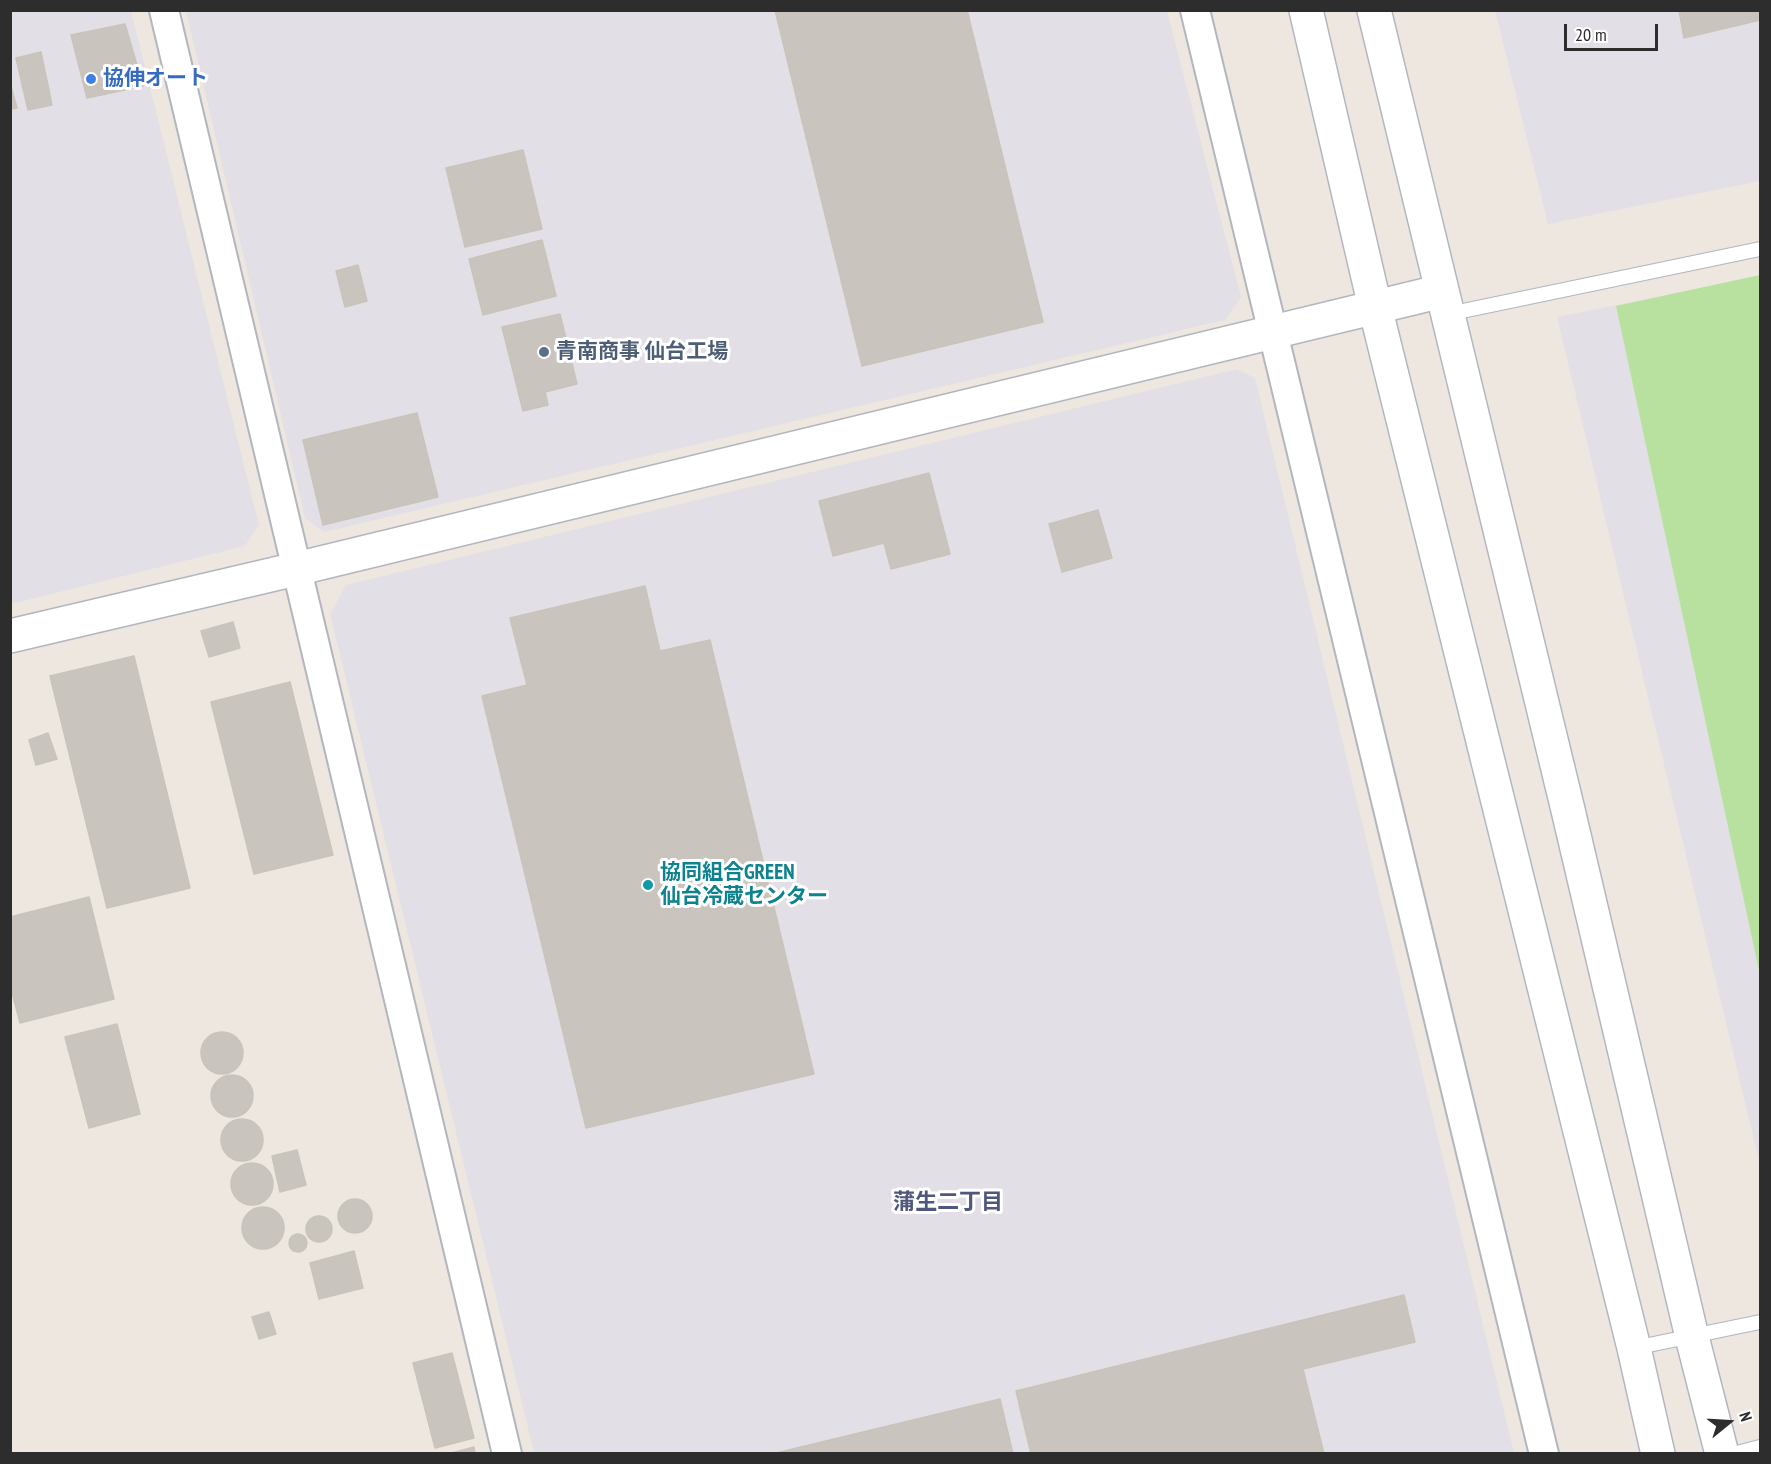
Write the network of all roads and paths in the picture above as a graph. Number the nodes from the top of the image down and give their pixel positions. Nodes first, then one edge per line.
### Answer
1 (164, 10) edge
2 (1195, 10) edge
3 (1306, 10) edge
4 (1374, 10) edge
5 (1761, 249) edge
6 (1444, 303) junction
7 (1375, 307) junction
8 (1273, 333) junction
9 (296, 569) junction
10 (10, 636) edge
11 (1761, 1323) edge
12 (1692, 1336) junction
13 (1634, 1348) junction
14 (1761, 1447) edge
15 (507, 1454) edge
16 (1544, 1454) edge
17 (1659, 1454) edge
18 (1722, 1454) edge
19 (1733, 1454) edge

1 - 9 street
2 - 8 street
3 - 7 street
4 - 6 street
5 - 6 lane
6 - 7 street
6 - 12 street
7 - 8 street
7 - 13 street
8 - 9 street
8 - 16 street
9 - 10 street
9 - 15 street
11 - 12 lane
12 - 13 lane
12 - 18 street
13 - 17 street
14 - 19 lane

